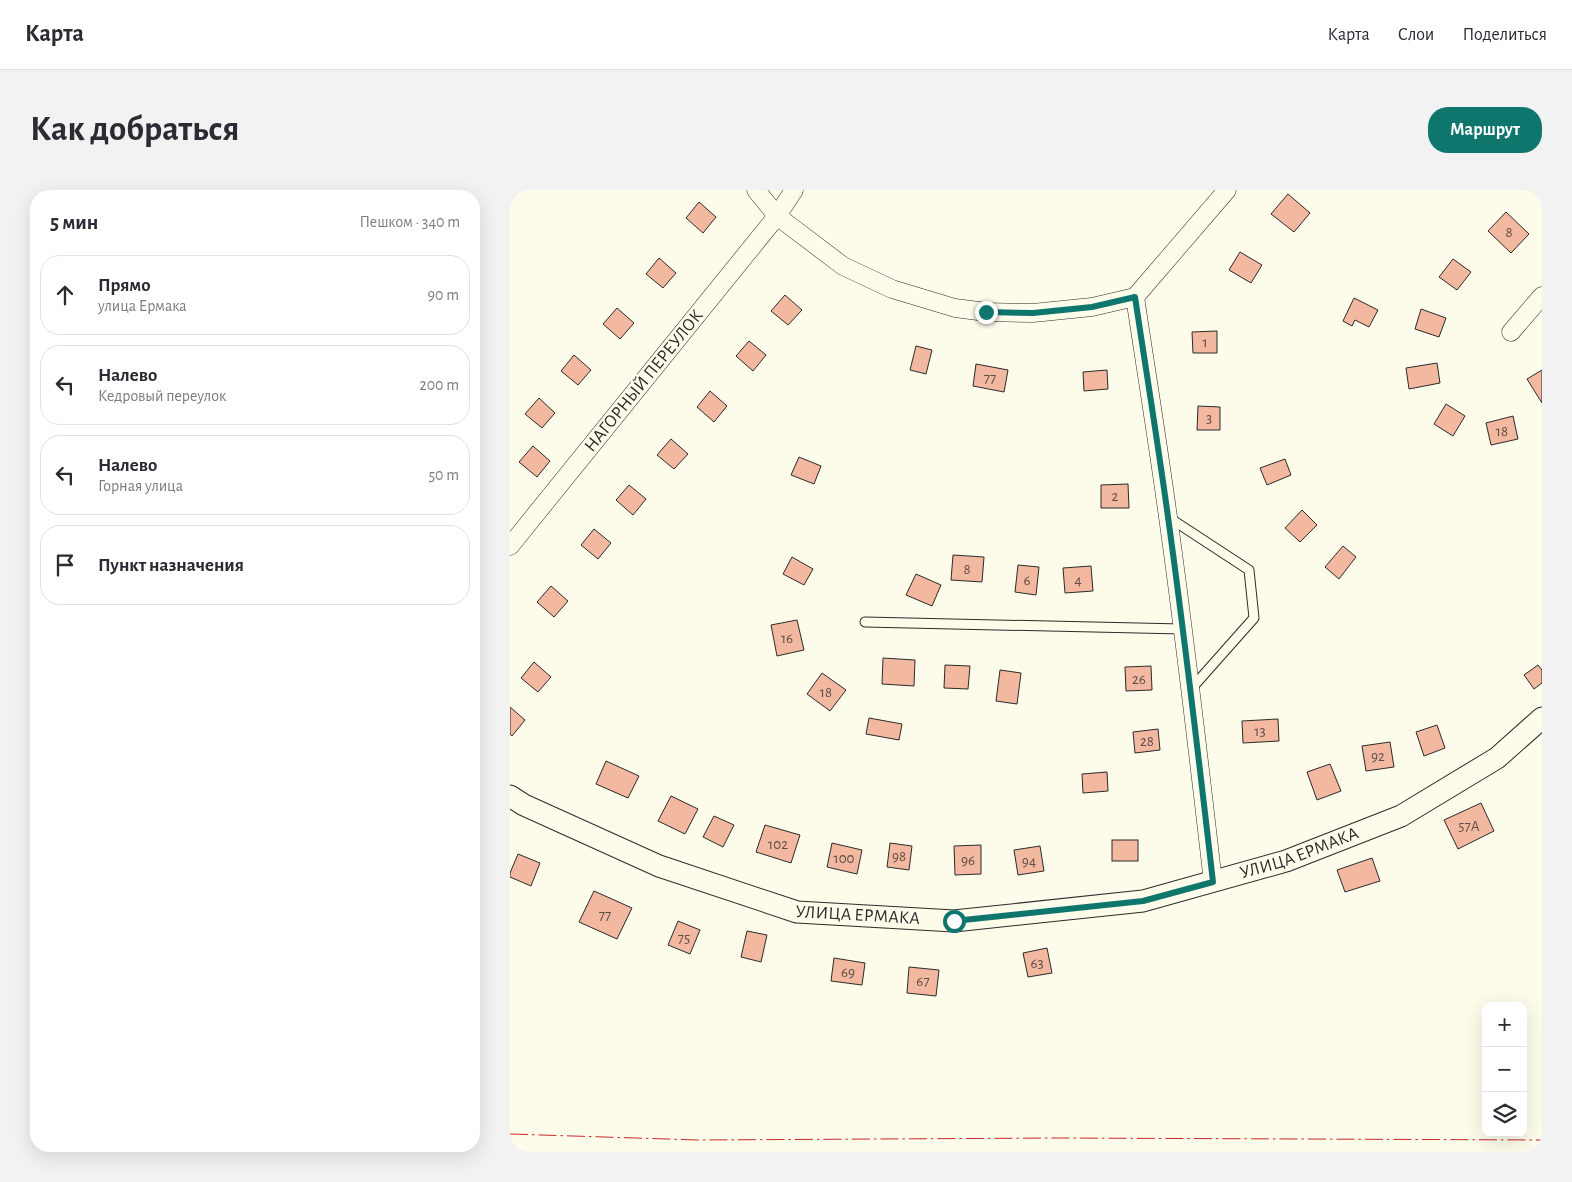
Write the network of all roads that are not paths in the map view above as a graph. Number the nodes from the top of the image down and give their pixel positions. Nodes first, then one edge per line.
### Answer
1 (756, 190) edge
2 (794, 190) edge
3 (1227, 190) edge
4 (778, 216) junction
5 (1542, 296) edge
6 (1135, 297) junction
7 (1511, 332) dead end
8 (1168, 517) junction
9 (510, 546) edge
10 (865, 622) dead end
11 (1182, 629) junction
12 (1191, 689) junction
13 (1542, 718) edge
14 (510, 796) edge
15 (1213, 882) junction

1 - 4 street
2 - 4 street, НАГОРНЫЙ ПЕРЕУЛОК
3 - 6 street
4 - 6 street
4 - 9 street, НАГОРНЫЙ ПЕРЕУЛОК
5 - 7 street
6 - 8 street
8 - 11 street
8 - 12 lane
10 - 11 lane
11 - 12 street
12 - 15 street
13 - 15 street, УЛИЦА ЕРМАКА
14 - 15 street, УЛИЦА ЕРМАКА

